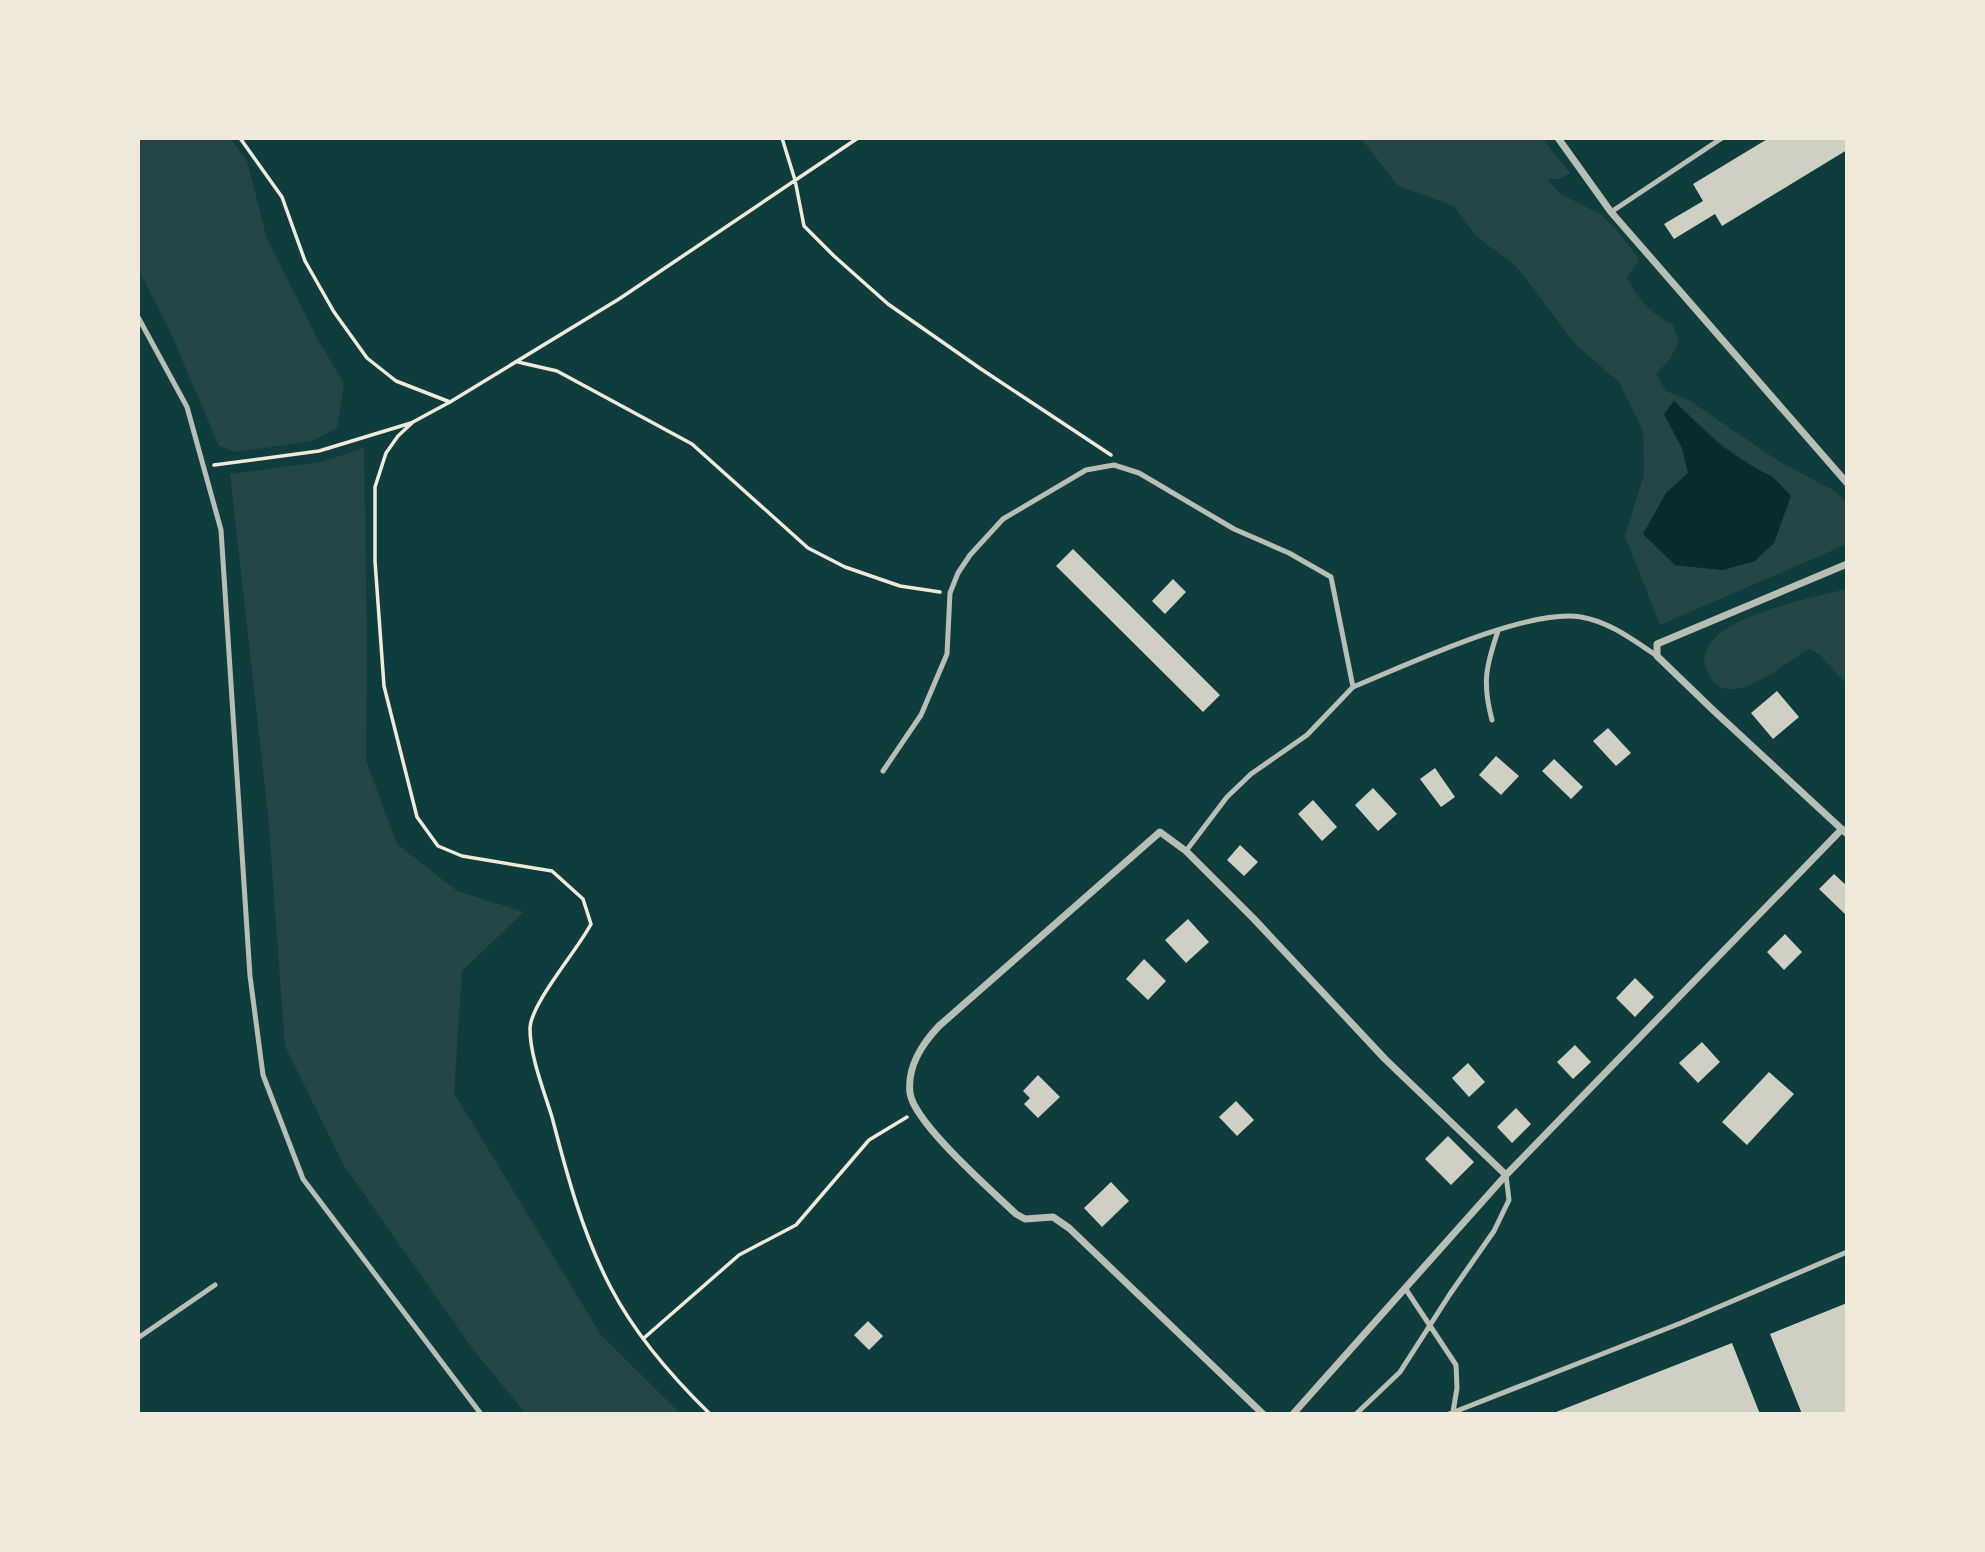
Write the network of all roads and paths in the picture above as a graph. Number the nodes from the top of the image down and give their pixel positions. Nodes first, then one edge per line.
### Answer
1 (240, 138) edge
2 (782, 138) edge
3 (858, 138) edge
4 (1558, 138) edge
5 (1722, 138) edge
6 (795, 180) junction
7 (1611, 212) junction
8 (138, 317) edge
9 (516, 362) junction
10 (450, 402) junction
11 (413, 422) junction
12 (1116, 458) dead end
13 (203, 467) junction
14 (1847, 483) edge
15 (1847, 564) edge
16 (950, 593) junction
17 (1498, 631) junction
18 (1657, 656) junction
19 (1353, 687) junction
20 (1492, 720) dead end
21 (883, 771) dead end
22 (1844, 832) edge
23 (1186, 851) junction
24 (916, 1111) junction
25 (1506, 1175) junction
26 (1847, 1252) edge
27 (215, 1285) dead end
28 (1405, 1288) junction
29 (1431, 1324) junction
30 (138, 1338) edge
31 (643, 1338) junction
32 (1451, 1413) edge
33 (481, 1414) edge
34 (710, 1414) edge
35 (1263, 1414) edge
36 (1293, 1414) edge
37 (1356, 1414) edge

1 - 10 path
2 - 6 path
3 - 6 path
4 - 7 street
5 - 7 lane
6 - 9 path
6 - 12 path
7 - 14 street
8 - 13 lane
9 - 10 path
9 - 16 path
10 - 11 path
11 - 13 path
11 - 31 path
13 - 33 lane
15 - 18 street
16 - 19 lane
16 - 21 lane
17 - 18 lane
17 - 19 lane
17 - 20 lane
18 - 22 street
19 - 23 lane
22 - 25 street
23 - 24 street
23 - 25 street
24 - 31 path
24 - 35 street
25 - 28 street
25 - 29 lane
26 - 32 lane
27 - 30 lane
28 - 29 lane
28 - 36 street
29 - 32 lane
29 - 37 lane
31 - 34 path

